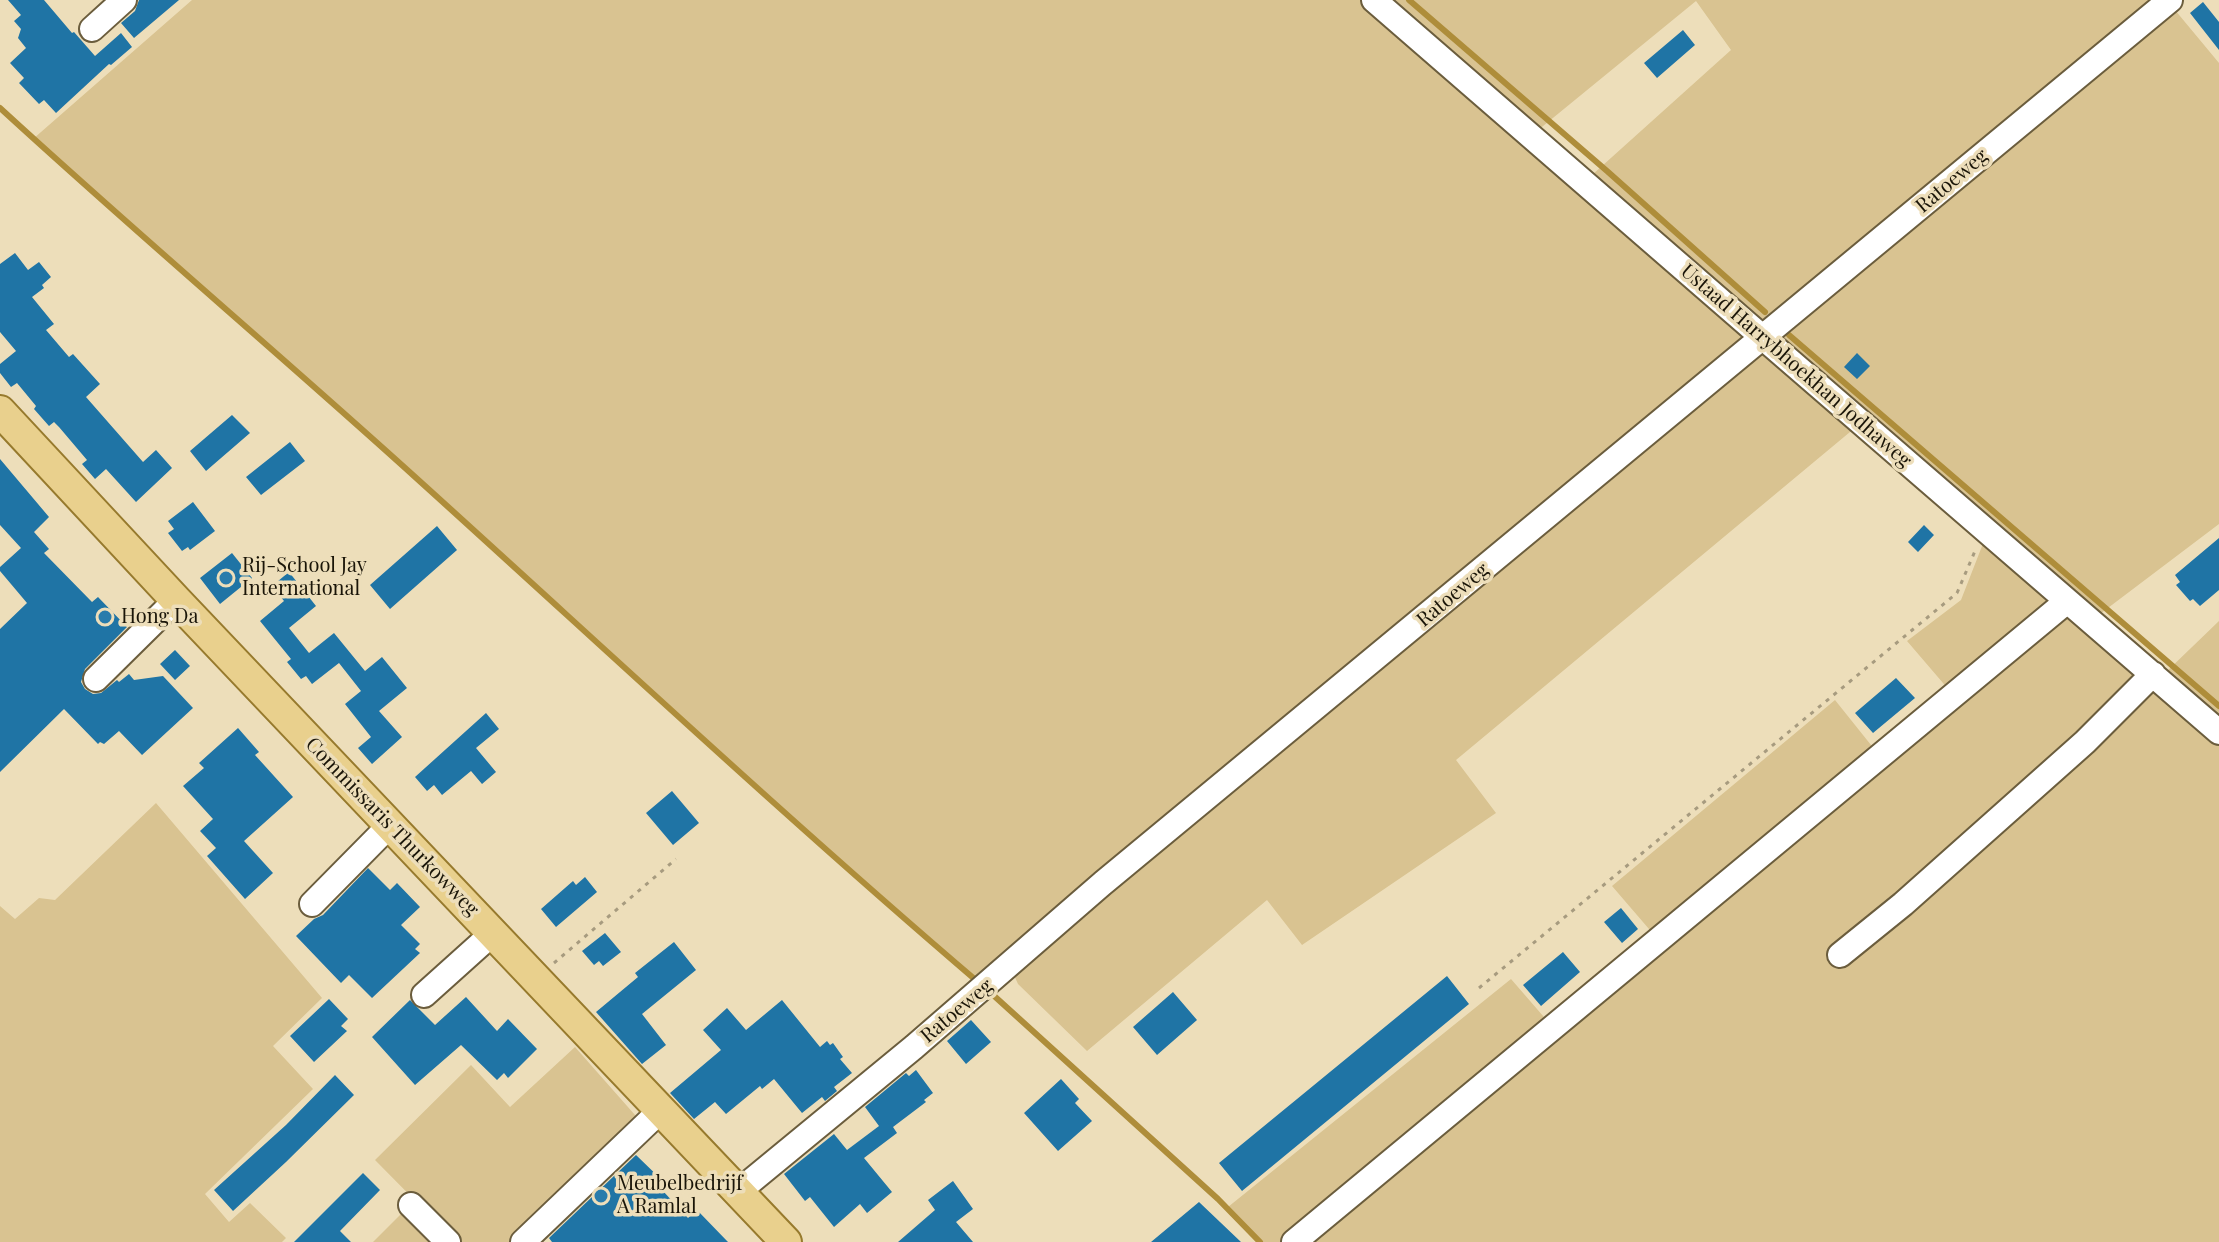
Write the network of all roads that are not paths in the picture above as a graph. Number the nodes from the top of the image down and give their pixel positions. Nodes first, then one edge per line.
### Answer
1 (124, 0) edge
2 (1374, 0) edge
3 (2170, 0) edge
4 (92, 29) dead end
5 (1762, 337) junction
6 (5, 427) edge
7 (176, 600) junction
8 (2066, 602) junction
9 (2153, 674) junction
10 (96, 679) dead end
11 (2219, 732) edge
12 (391, 824) junction
13 (312, 904) dead end
14 (493, 933) junction
15 (1840, 955) dead end
16 (424, 995) dead end
17 (660, 1111) junction
18 (739, 1191) junction
19 (411, 1205) dead end
20 (448, 1242) edge
21 (523, 1242) edge
22 (785, 1242) edge
23 (1294, 1242) edge

1 - 4 street
2 - 5 street, Ustaad Harrybhoekhan Jodhaweg
3 - 5 street, Ratoeweg
5 - 8 street, Ustaad Harrybhoekhan Jodhaweg
5 - 18 street, Ratoeweg
6 - 7 main road, Commissaris Thurkowweg
7 - 10 street
7 - 12 main road, Commissaris Thurkowweg
8 - 9 street, Ustaad Harrybhoekhan Jodhaweg
8 - 23 street
9 - 11 street, Ustaad Harrybhoekhan Jodhaweg
9 - 15 street
12 - 13 street
12 - 14 main road, Commissaris Thurkowweg
14 - 16 street
14 - 17 main road, Commissaris Thurkowweg
17 - 18 main road, Commissaris Thurkowweg
17 - 21 street
18 - 22 main road, Commissaris Thurkowweg
19 - 20 street

